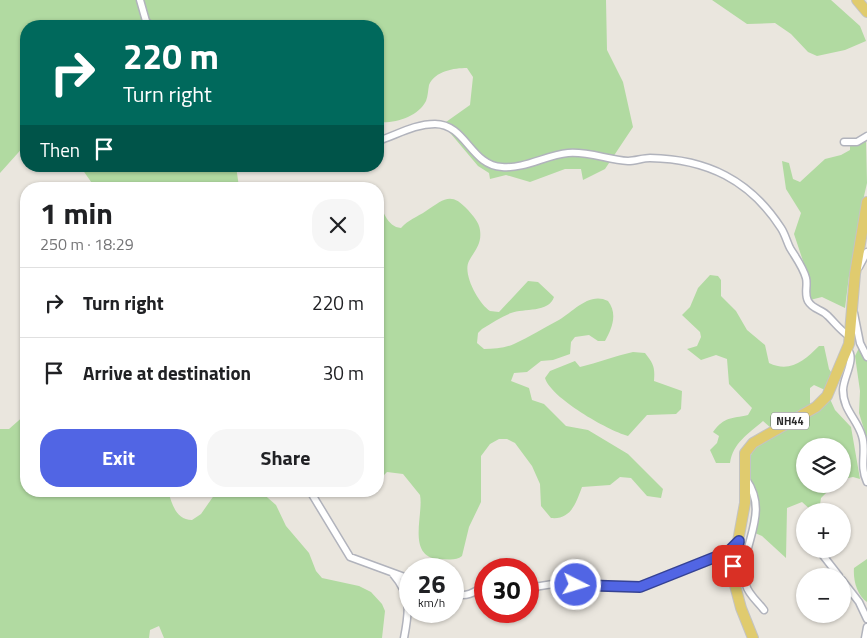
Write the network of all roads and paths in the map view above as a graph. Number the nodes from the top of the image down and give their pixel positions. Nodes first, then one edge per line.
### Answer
1 (140, 0) edge
2 (857, 0) edge
3 (867, 12) edge
4 (146, 20) edge
5 (867, 136) edge
6 (384, 139) edge
7 (844, 142) dead end
8 (867, 202) edge
9 (867, 252) edge
10 (855, 274) junction
11 (852, 310) junction
12 (850, 337) junction
13 (848, 350) junction
14 (867, 357) edge
15 (744, 476) junction
16 (867, 482) edge
17 (314, 497) edge
18 (739, 541) junction
19 (825, 558) edge
20 (833, 568) edge
21 (392, 574) junction
22 (399, 576) edge
23 (539, 586) edge
24 (851, 592) edge
25 (764, 610) dead end
26 (867, 619) edge
27 (867, 627) edge
28 (750, 636) edge
29 (404, 638) edge
30 (865, 638) edge

1 - 4 street
2 - 3 main road
5 - 7 street
6 - 12 street
8 - 10 main road, NH44
9 - 10 street
10 - 11 main road, NH44
11 - 12 main road, NH44
11 - 14 street
12 - 13 main road, NH44
13 - 15 main road, NH44
13 - 16 street
15 - 18 main road, NH44
15 - 25 street
17 - 21 street
18 - 23 street
18 - 28 main road, NH44
19 - 20 street
21 - 22 street
21 - 29 street
24 - 26 street
27 - 30 street

